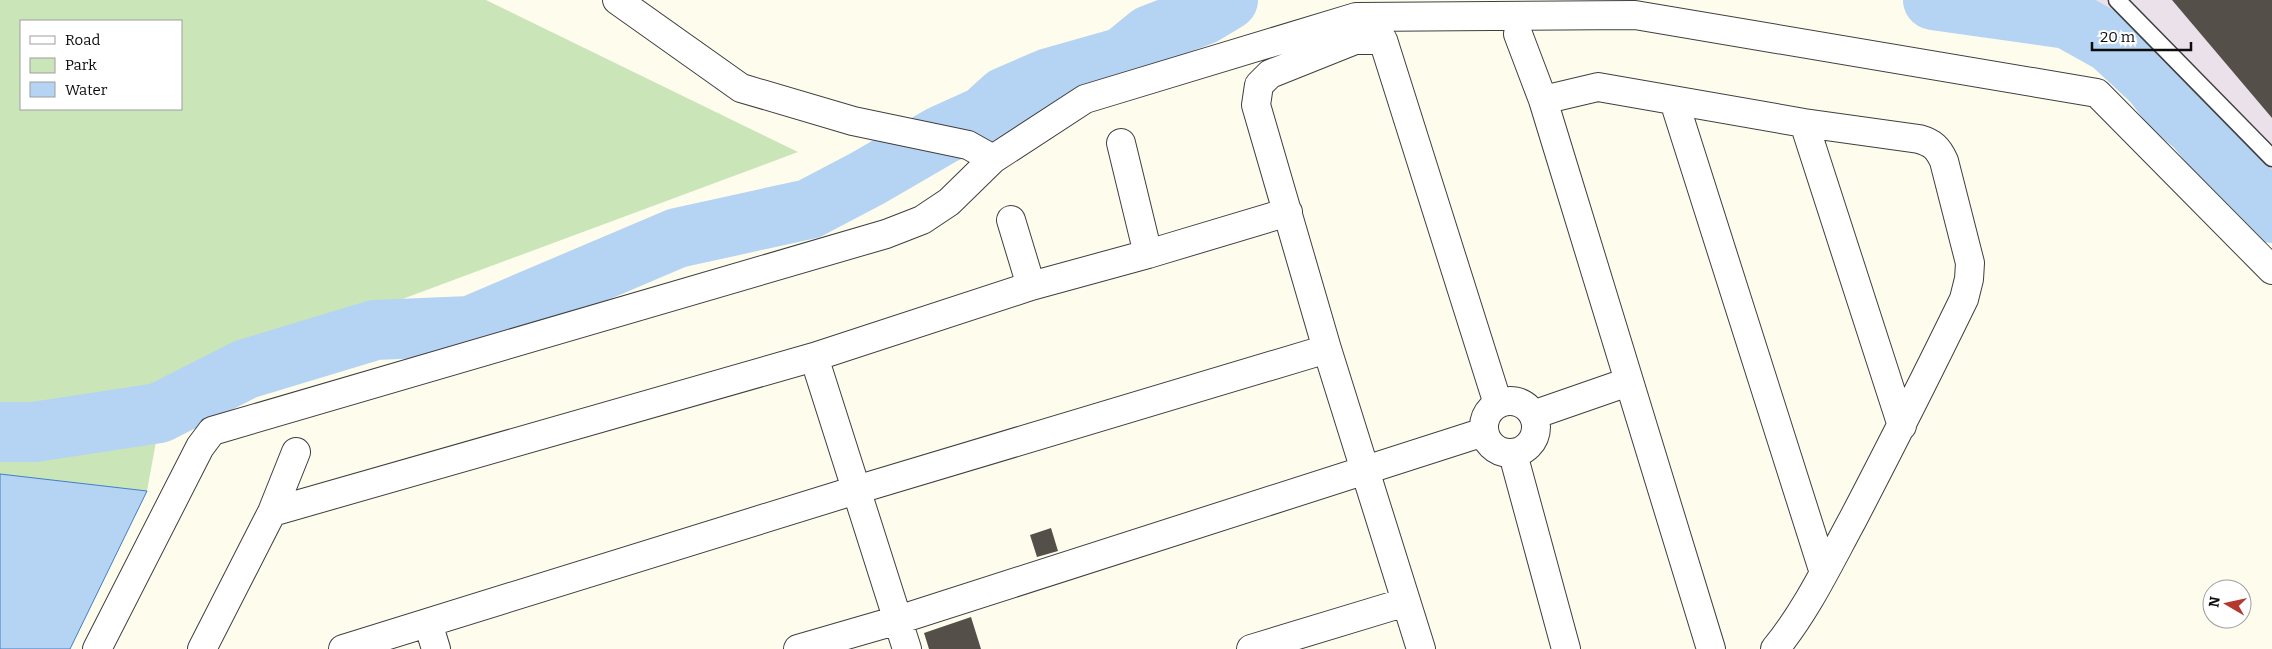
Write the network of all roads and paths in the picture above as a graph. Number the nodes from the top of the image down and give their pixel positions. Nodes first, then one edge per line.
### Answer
1 (617, 0) edge
2 (2117, 0) edge
3 (1518, 34) dead end
4 (1543, 100) junction
5 (1674, 101) junction
6 (1804, 123) junction
7 (1121, 143) dead end
8 (2272, 158) edge
9 (993, 159) junction
10 (1288, 212) junction
11 (1011, 220) dead end
12 (1148, 254) junction
13 (2272, 270) edge
14 (1031, 286) junction
15 (1327, 349) junction
16 (814, 357) junction
17 (1628, 382) junction
18 (1498, 404) junction
19 (1533, 415) junction
20 (1902, 426) junction
21 (1484, 432) junction
22 (296, 452) dead end
23 (1513, 454) junction
24 (1366, 469) junction
25 (856, 490) junction
26 (272, 512) junction
27 (1824, 573) junction
28 (1406, 602) junction
29 (898, 620) junction
30 (428, 623) junction
31 (97, 649) edge
32 (202, 649) edge
33 (343, 649) edge
34 (436, 649) edge
35 (798, 649) edge
36 (907, 649) edge
37 (1251, 649) edge
38 (1421, 649) edge
39 (1566, 649) edge
40 (1711, 649) edge
41 (1775, 649) edge

1 - 9 street
2 - 8 lane
3 - 4 street
4 - 5 street
4 - 17 street
5 - 6 street
5 - 27 street
6 - 20 street
6 - 20 street
7 - 12 street
9 - 13 street
9 - 31 street
10 - 12 street
10 - 15 street
10 - 18 street
11 - 14 street
12 - 14 street
14 - 16 street
15 - 24 street
15 - 25 street
16 - 25 street
16 - 26 street
17 - 19 street
17 - 40 street
18 - 19 street
18 - 21 street
19 - 23 street
20 - 27 street
21 - 23 street
21 - 24 street
22 - 26 street
23 - 39 street
24 - 28 street
24 - 29 street
25 - 29 street
25 - 30 street
26 - 32 street
27 - 41 street
28 - 37 street
28 - 38 street
29 - 35 street
29 - 36 street
30 - 33 street
30 - 34 street

